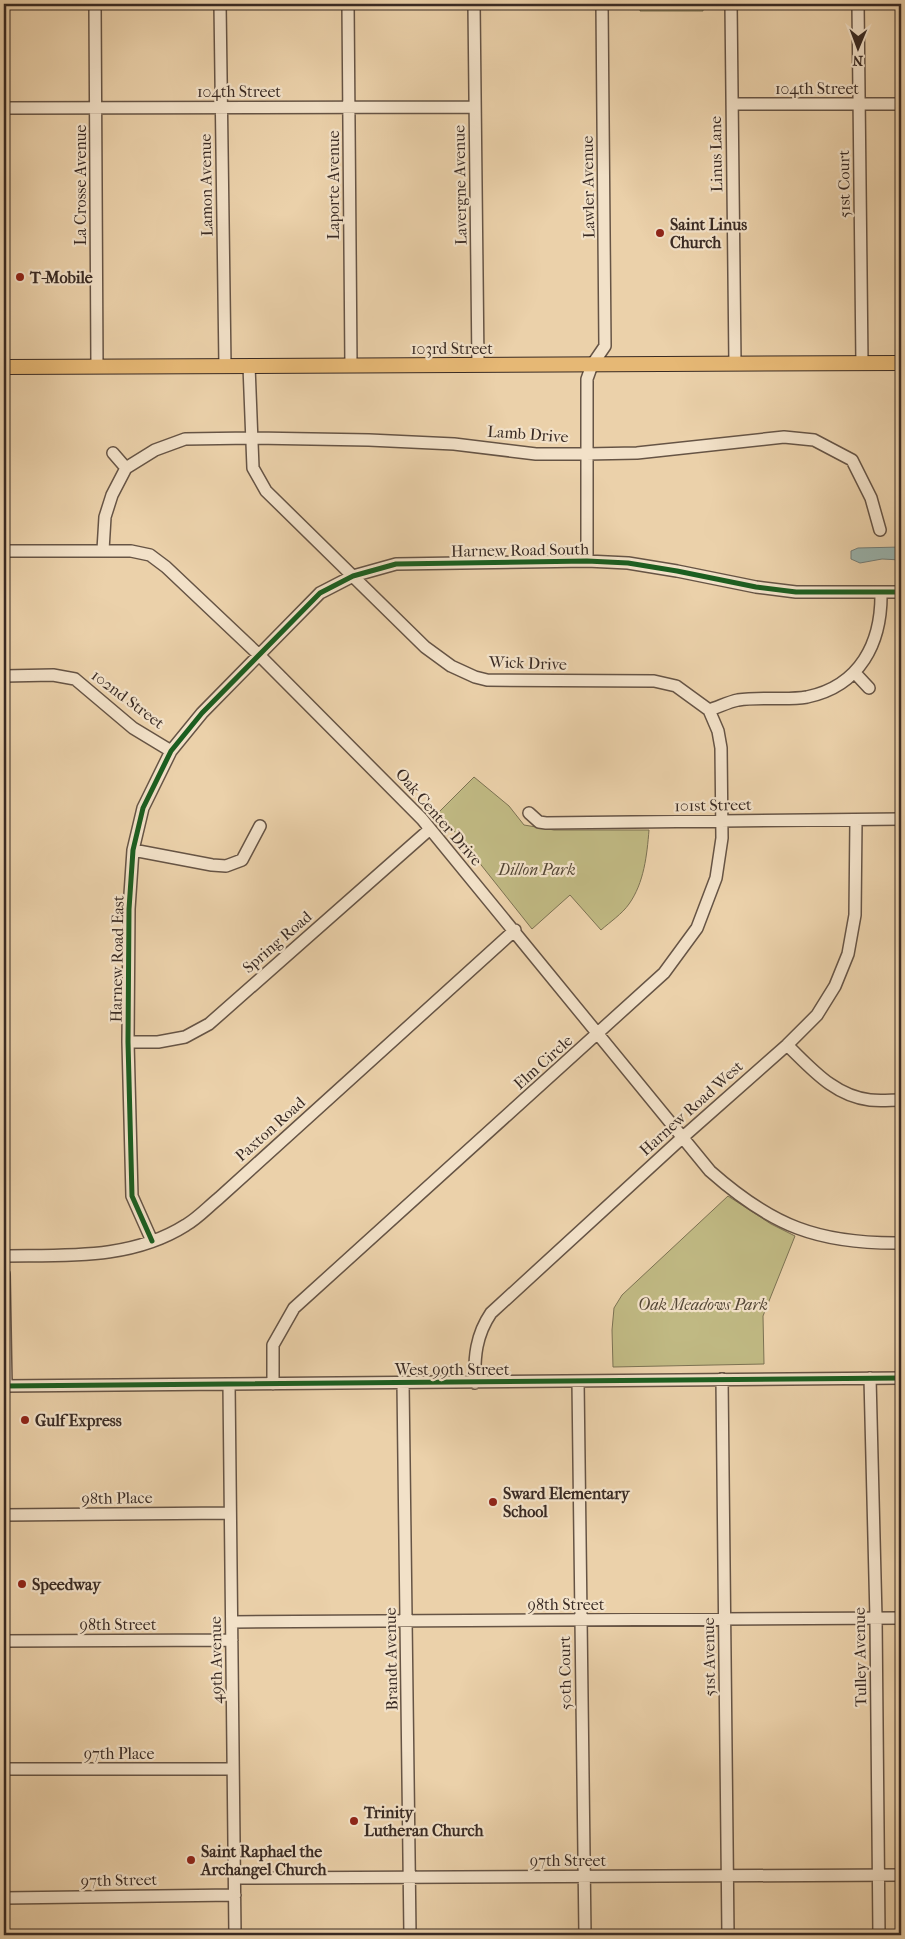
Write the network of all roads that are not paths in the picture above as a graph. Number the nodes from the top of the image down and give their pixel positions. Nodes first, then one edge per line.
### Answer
1 (95, 4) edge
2 (220, 4) edge
3 (348, 4) edge
4 (474, 4) edge
5 (602, 4) edge
6 (731, 4) edge
7 (858, 4) edge
8 (732, 104) junction
9 (860, 104) junction
10 (901, 104) edge
11 (221, 107) junction
12 (475, 107) junction
13 (4, 108) edge
14 (96, 108) junction
15 (349, 108) junction
16 (862, 363) junction
17 (735, 364) junction
18 (901, 364) edge
19 (478, 365) junction
20 (592, 365) junction
21 (225, 366) junction
22 (250, 366) junction
23 (351, 366) junction
24 (4, 367) edge
25 (98, 367) junction
26 (252, 438) junction
27 (114, 453) dead end
28 (586, 454) junction
29 (126, 468) junction
30 (880, 530) dead end
31 (103, 550) junction
32 (4, 551) edge
33 (587, 562) junction
34 (353, 576) junction
35 (881, 592) junction
36 (901, 592) edge
37 (259, 655) junction
38 (855, 674) junction
39 (4, 676) edge
40 (869, 688) dead end
41 (709, 710) junction
42 (171, 751) junction
43 (529, 813) dead end
44 (901, 819) edge
45 (856, 820) junction
46 (722, 821) junction
47 (260, 826) dead end
48 (430, 829) junction
49 (133, 850) junction
50 (515, 930) junction
51 (599, 1034) junction
52 (128, 1042) junction
53 (787, 1044) junction
54 (901, 1100) edge
55 (683, 1137) junction
56 (152, 1241) junction
57 (901, 1243) edge
58 (4, 1256) edge
59 (4, 1274) edge
60 (870, 1378) junction
61 (901, 1378) edge
62 (722, 1379) junction
63 (578, 1381) junction
64 (404, 1382) junction
65 (475, 1383) junction
66 (229, 1384) junction
67 (273, 1384) junction
68 (5, 1386) edge
69 (230, 1513) junction
70 (4, 1515) edge
71 (876, 1618) junction
72 (901, 1618) edge
73 (725, 1619) junction
74 (406, 1621) junction
75 (581, 1621) junction
76 (232, 1622) junction
77 (232, 1640) junction
78 (4, 1641) edge
79 (4, 1769) edge
80 (233, 1769) junction
81 (879, 1875) junction
82 (901, 1875) edge
83 (584, 1876) junction
84 (728, 1876) junction
85 (235, 1878) junction
86 (409, 1878) junction
87 (235, 1895) junction
88 (4, 1898) edge
89 (235, 1935) edge
90 (410, 1935) edge
91 (585, 1935) edge
92 (728, 1935) edge
93 (879, 1935) edge

1 - 14 street, La Crosse Avenue
2 - 11 street, Lamon Avenue
3 - 15 street, Laporte Avenue
4 - 12 street, Lavergne Avenue
5 - 20 street, Lawler Avenue
6 - 8 street, Linus Lane
7 - 9 street, 51st Court
8 - 9 street, 104th Street
8 - 17 street, Linus Lane
9 - 10 street, 104th Street
9 - 16 street, 51st Court
11 - 14 street, 104th Street
11 - 15 street, 104th Street
11 - 21 street, Lamon Avenue
12 - 15 street, 104th Street
12 - 19 street, Lavergne Avenue
13 - 14 street, 104th Street
14 - 25 street, La Crosse Avenue
15 - 23 street, Laporte Avenue
16 - 17 main road, 103rd Street
16 - 18 main road, 103rd Street
17 - 20 main road, 103rd Street
19 - 20 main road, 103rd Street
19 - 23 main road, 103rd Street
20 - 28 street, Lawler Avenue
21 - 22 main road, 103rd Street
21 - 25 main road, 103rd Street
22 - 23 main road, 103rd Street
22 - 26 street, Wick Drive
24 - 25 main road, 103rd Street
26 - 28 street, Lamb Drive
26 - 29 street, Lamb Drive
26 - 34 street, Wick Drive
27 - 29 street
28 - 30 street, Lamb Drive
28 - 33 street, Lawler Avenue
29 - 31 street
31 - 32 street, Oak Center Drive
31 - 37 street, Oak Center Drive
33 - 34 street, Harnew Road South
33 - 35 street, Harnew Road South
34 - 37 street, Harnew Road South
34 - 41 street, Wick Drive
35 - 36 street, Harnew Road South
35 - 38 street
37 - 42 street, Harnew Road East
37 - 48 street, Oak Center Drive
38 - 40 street
38 - 41 street
39 - 42 street, 102nd Street
41 - 46 street, Elm Circle
42 - 49 street, Harnew Road East
43 - 46 street, 101st Street
44 - 45 street, 101st Street
45 - 46 street, 101st Street
45 - 53 street, Harnew Road West
46 - 51 street, Elm Circle
47 - 49 street
48 - 50 street, Oak Center Drive
48 - 52 street, Spring Road
49 - 52 street, Harnew Road East
50 - 51 street, Oak Center Drive
50 - 56 street, Paxton Road
51 - 55 street, Oak Center Drive
51 - 67 street, Elm Circle
52 - 56 street, Harnew Road East
53 - 54 street
53 - 55 street, Harnew Road West
55 - 57 street, Oak Center Drive
55 - 65 street, Harnew Road West
56 - 58 street, Paxton Road
59 - 68 street
60 - 61 street, West 99th Street
60 - 62 street, West 99th Street
60 - 71 street, Tulley Avenue
62 - 63 street, West 99th Street
62 - 73 street, 51st Avenue
63 - 65 street, West 99th Street
63 - 75 street, 50th Court
64 - 65 street, West 99th Street
64 - 67 street, West 99th Street
64 - 74 street, Brandt Avenue
66 - 67 street, West 99th Street
66 - 68 street, West 99th Street
66 - 69 street, 49th Avenue
69 - 70 street, 98th Place
69 - 76 street, 49th Avenue
71 - 72 street, 98th Street
71 - 73 street, 98th Street
71 - 81 street, Tulley Avenue
73 - 75 street, 98th Street
73 - 84 street, 51st Avenue
74 - 75 street, 98th Street
74 - 76 street, 98th Street
74 - 86 street, Brandt Avenue
75 - 83 street, 50th Court
76 - 77 street, 49th Avenue
77 - 78 street, 98th Street
77 - 80 street, 49th Avenue
79 - 80 street, 97th Place
80 - 85 street, 49th Avenue
81 - 82 street, 97th Street
81 - 84 street, 97th Street
81 - 93 street, Tulley Avenue
83 - 84 street, 97th Street
83 - 86 street, 97th Street
83 - 91 street, 50th Court
84 - 92 street, 51st Avenue
85 - 86 street, 97th Street
85 - 87 street, 49th Avenue
86 - 90 street, Brandt Avenue
87 - 88 street, 97th Street
87 - 89 street, 49th Avenue

